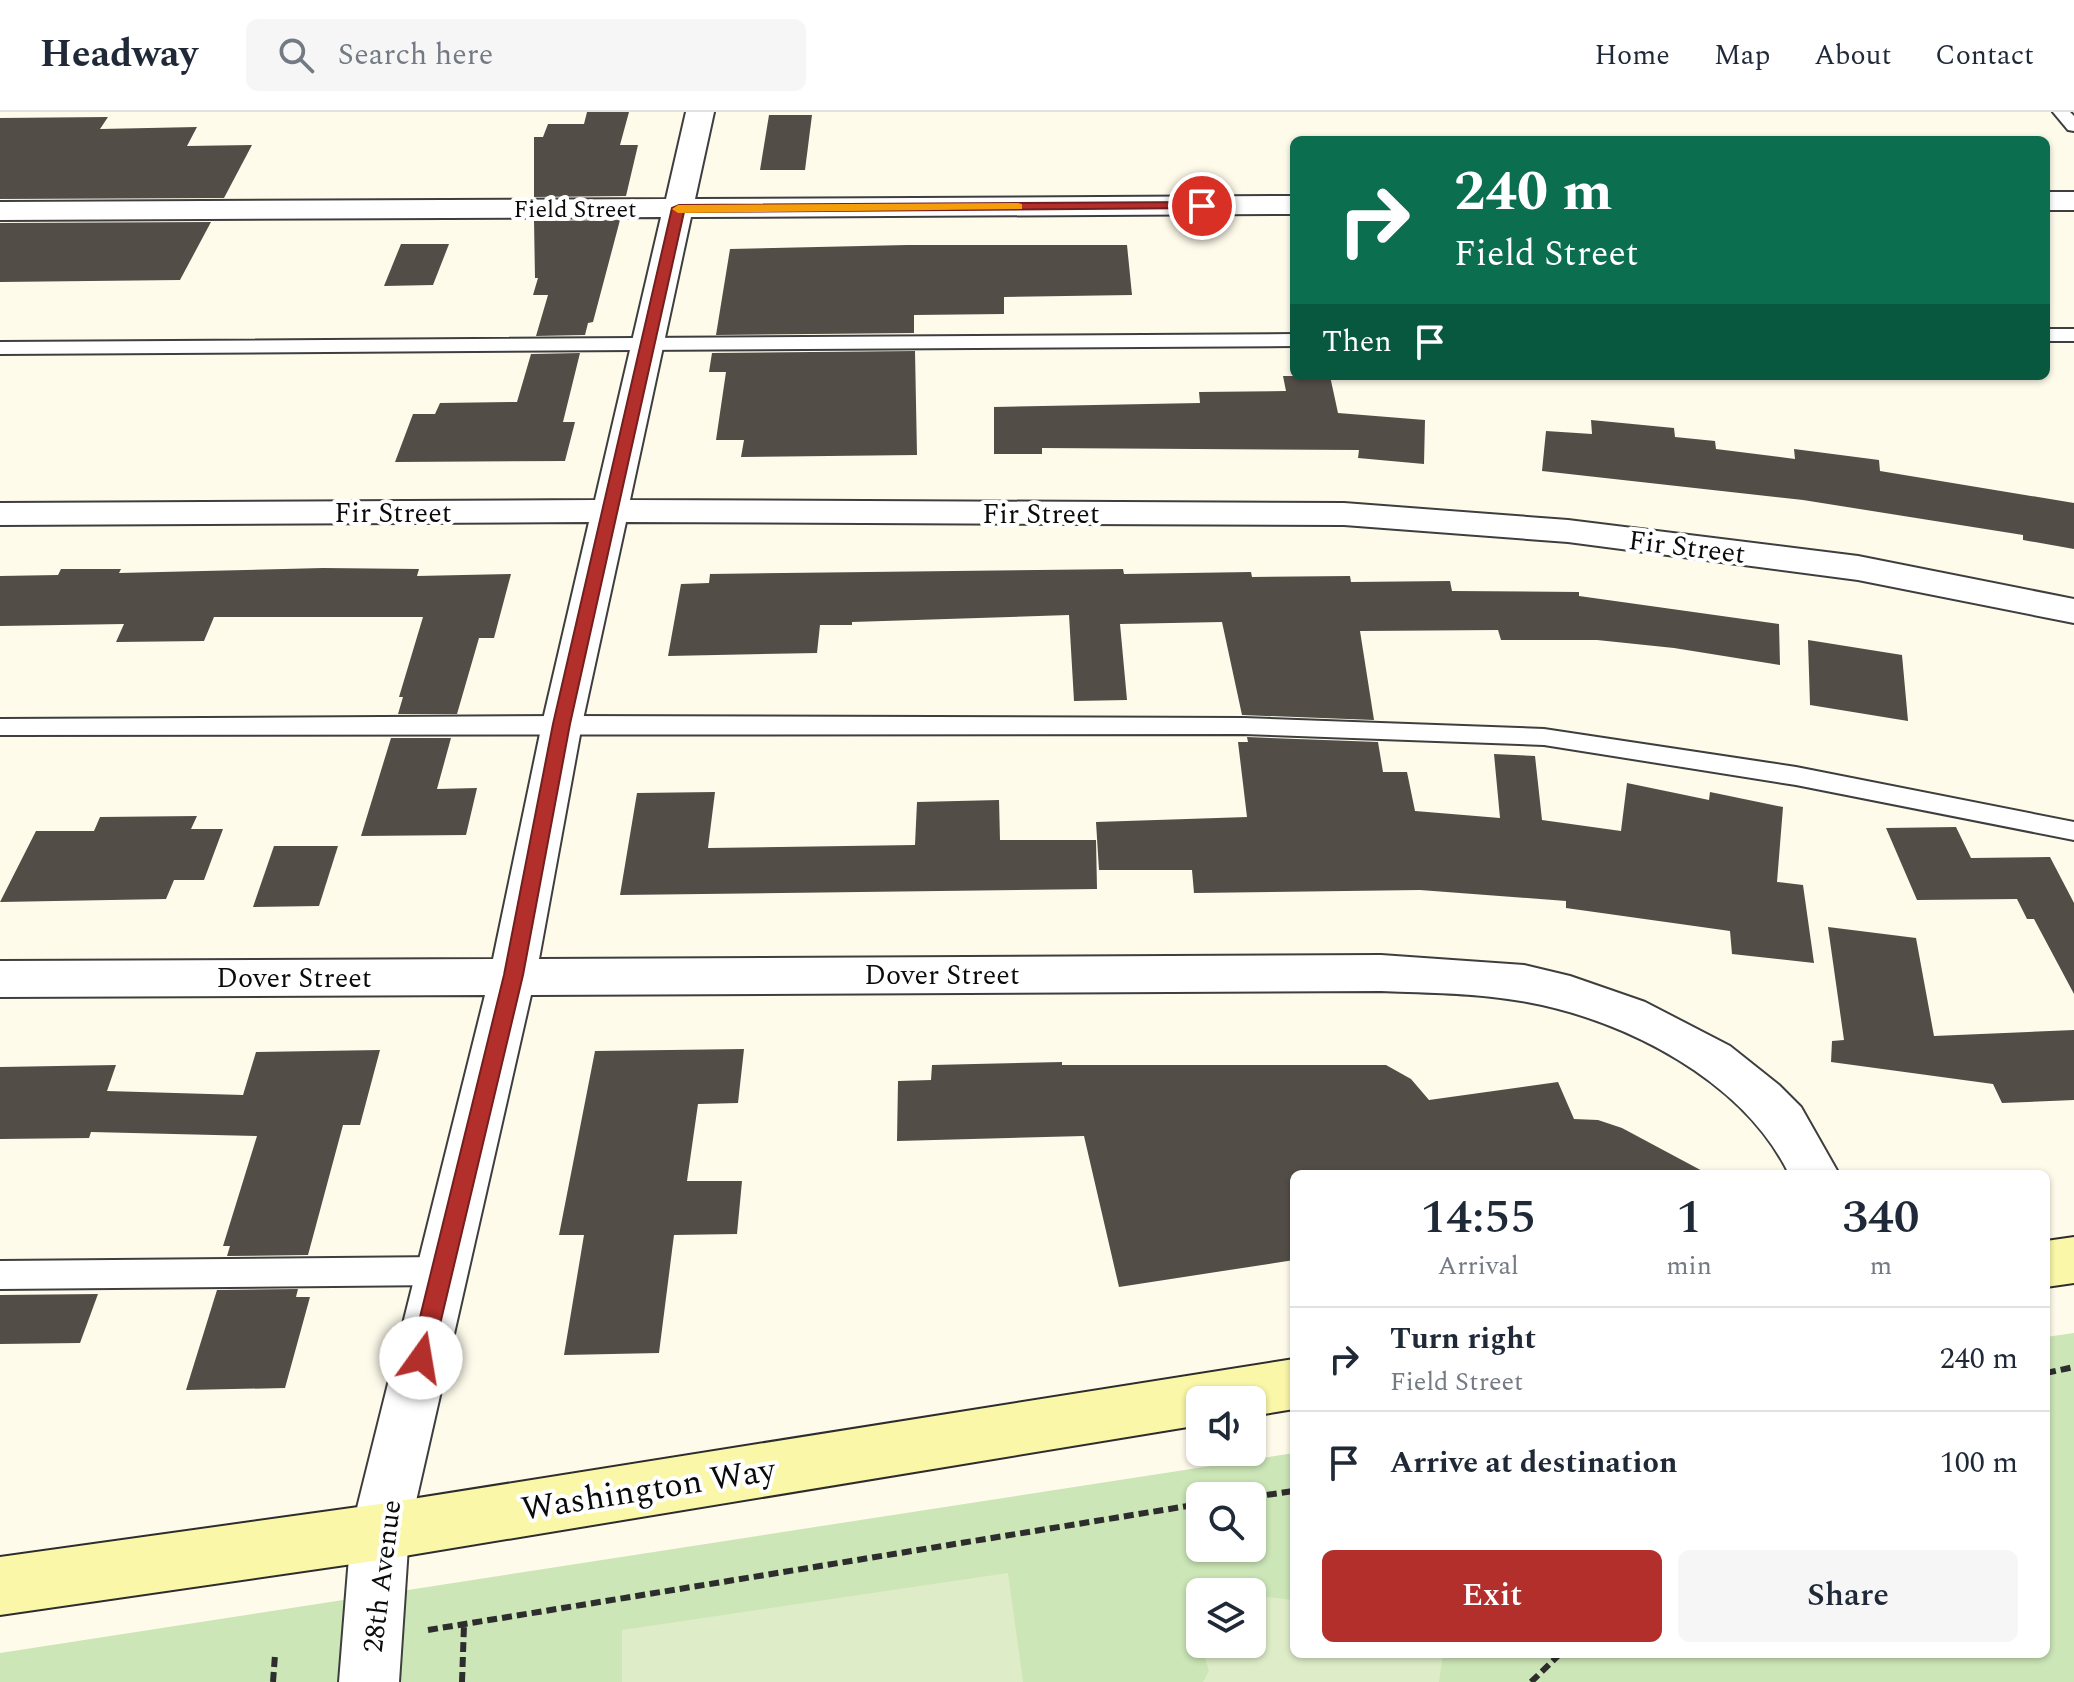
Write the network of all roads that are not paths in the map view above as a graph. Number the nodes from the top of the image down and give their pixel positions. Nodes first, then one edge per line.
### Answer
1 (700, 112) edge
2 (2061, 112) edge
3 (2074, 126) edge
4 (2050, 201) edge
5 (2074, 201) edge
6 (1290, 205) edge
7 (679, 208) junction
8 (0, 211) edge
9 (2050, 335) edge
10 (2074, 335) edge
11 (1290, 340) edge
12 (646, 345) junction
13 (0, 348) edge
14 (608, 511) junction
15 (0, 514) edge
16 (2074, 611) edge
17 (562, 724) junction
18 (0, 727) edge
19 (2074, 831) edge
20 (513, 975) junction
21 (0, 979) edge
22 (1812, 1170) edge
23 (2074, 1260) edge
24 (2050, 1263) edge
25 (441, 1271) junction
26 (0, 1275) edge
27 (1290, 1385) edge
28 (380, 1532) junction
29 (0, 1586) edge
30 (369, 1682) edge

1 - 7 street, 28th Avenue
2 - 3 lane
4 - 5 street
6 - 7 street, Field Street
7 - 8 street, Field Street
7 - 12 street, 28th Avenue
9 - 10 lane
11 - 12 lane
12 - 13 lane
12 - 14 street, 28th Avenue
14 - 15 street, Fir Street
14 - 16 street, Fir Street
14 - 17 street, 28th Avenue
17 - 18 lane
17 - 19 lane
17 - 20 street, 28th Avenue
20 - 21 street, Dover Street
20 - 22 street, Dover Street
20 - 25 street, 28th Avenue
23 - 24 main road
25 - 26 lane
25 - 28 street, 28th Avenue
27 - 28 main road, Washington Way
28 - 29 main road, Washington Way
28 - 30 street, 28th Avenue

